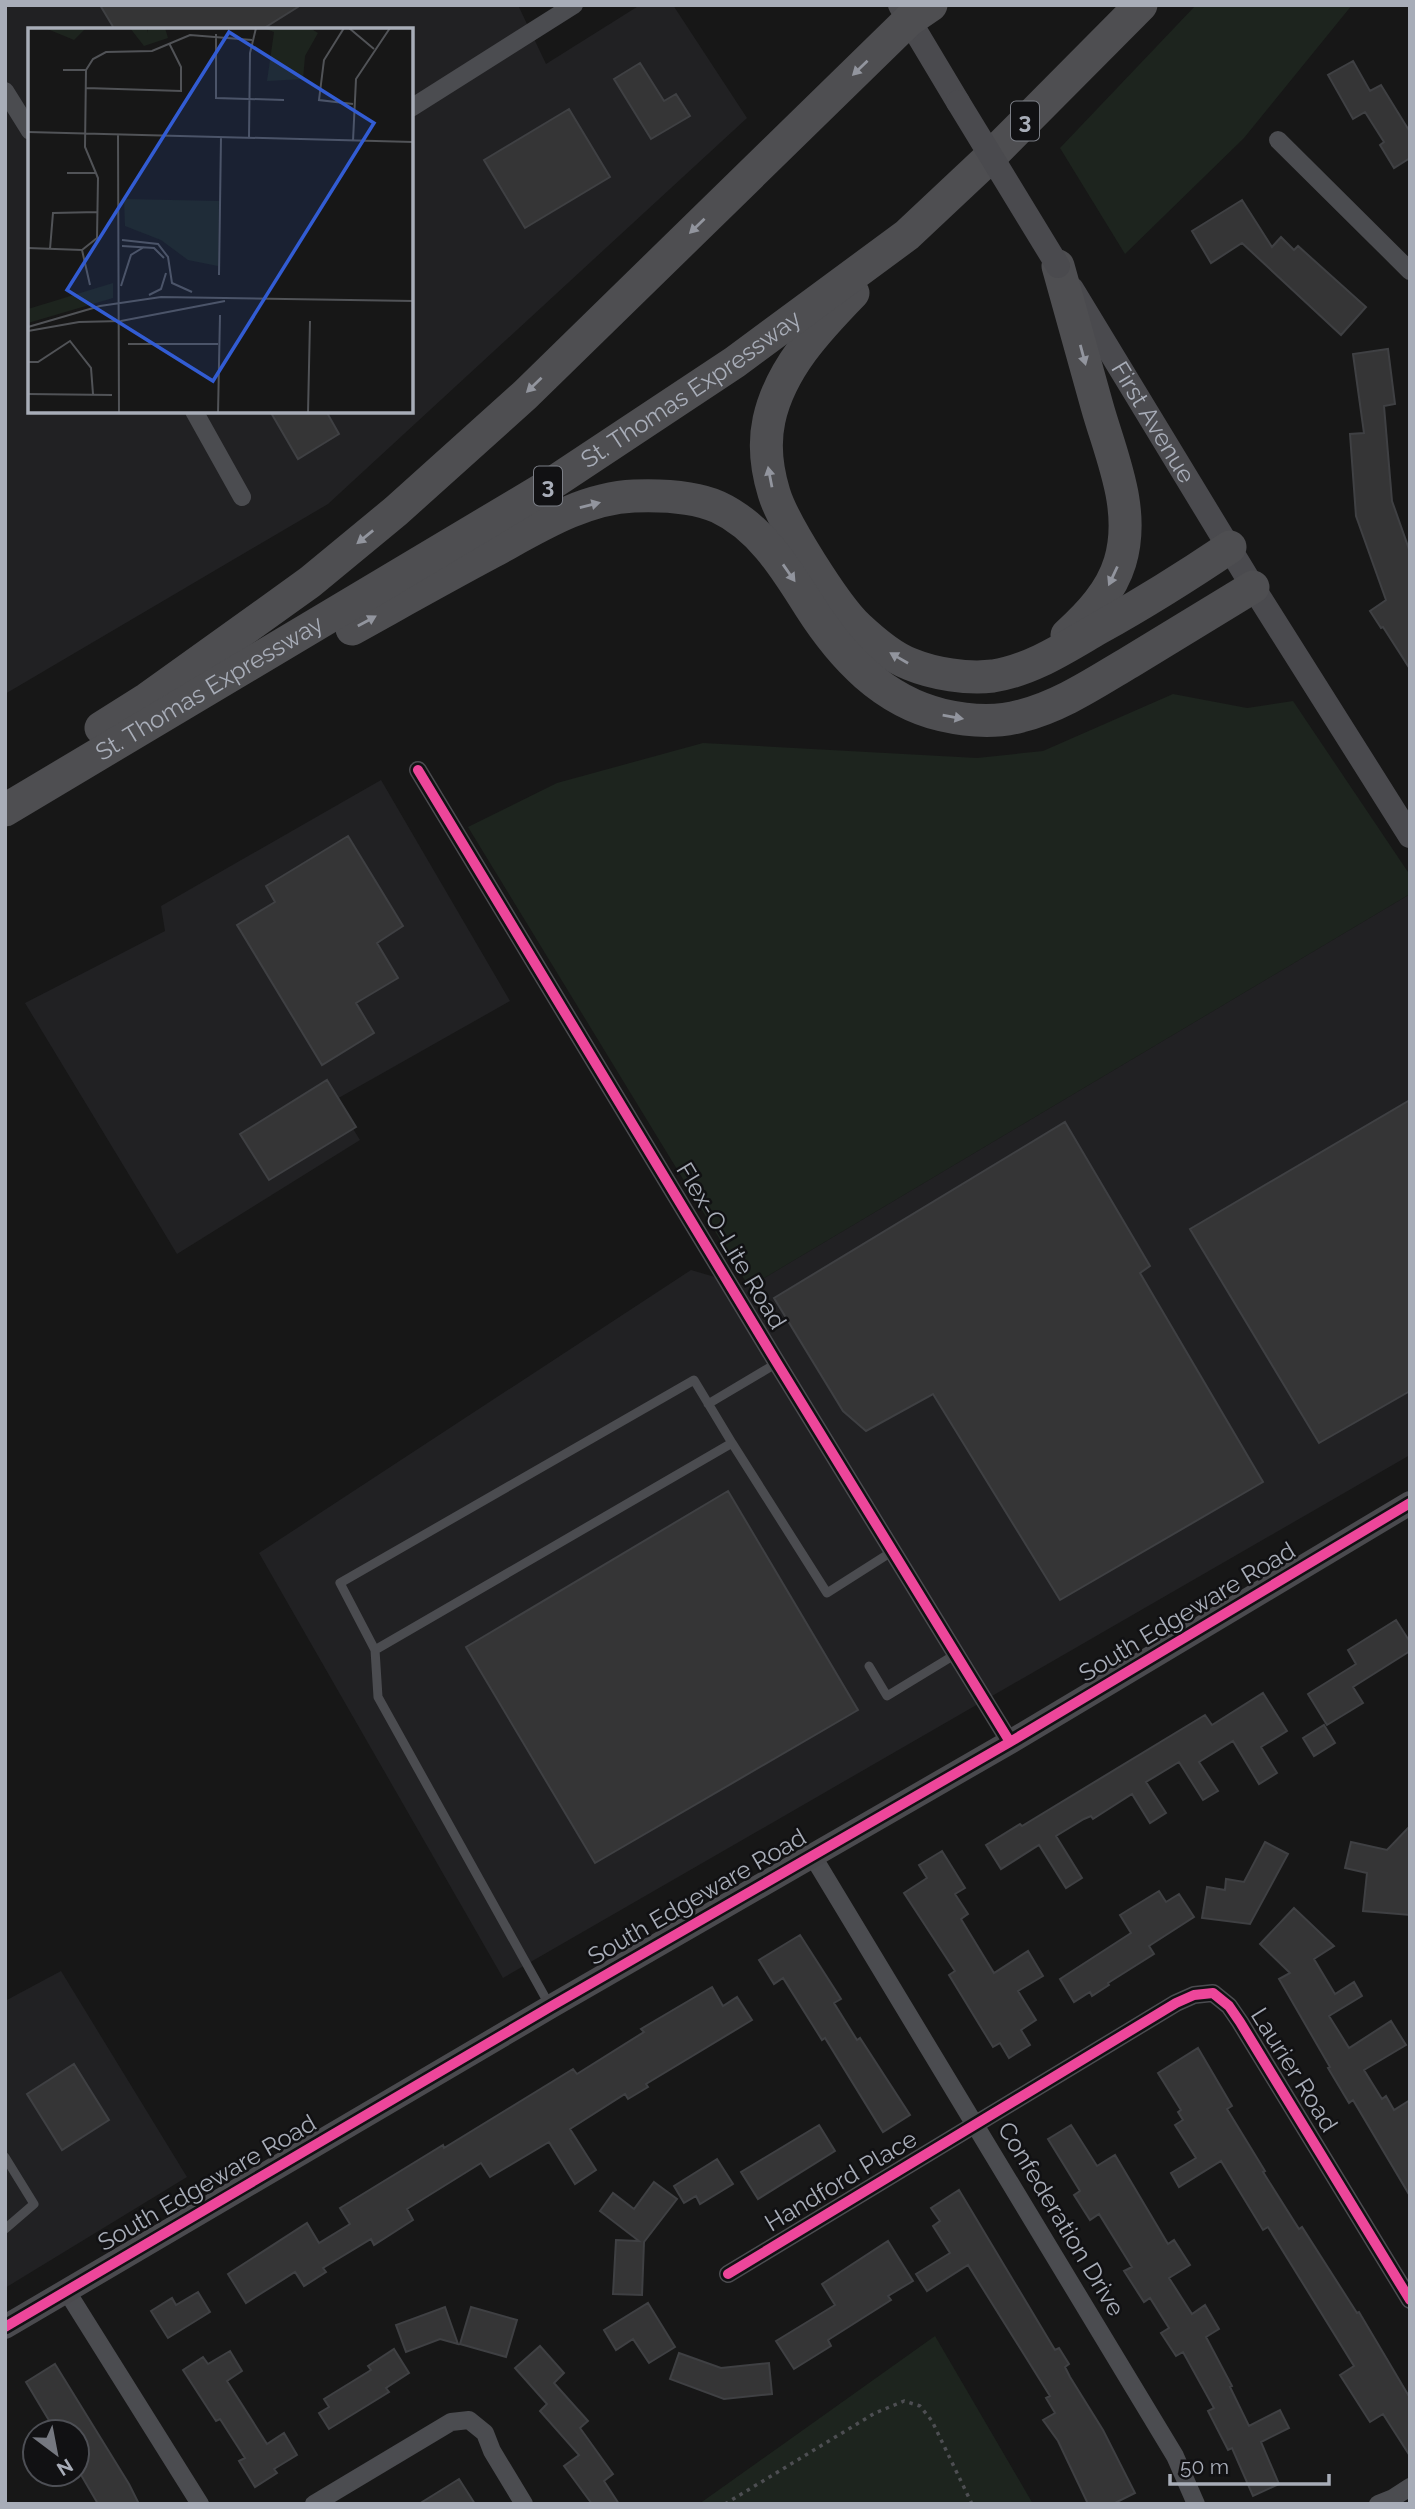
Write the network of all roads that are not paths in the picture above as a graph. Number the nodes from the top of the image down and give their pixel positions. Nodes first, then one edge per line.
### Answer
1 (574, 5) edge
2 (1142, 5) edge
3 (913, 10) edge
4 (5, 91) edge
5 (413, 106) edge
6 (28, 128) edge
7 (1278, 140) dead end
8 (907, 235) junction
9 (1058, 266) junction
10 (1410, 271) edge
11 (195, 413) edge
12 (242, 497) dead end
13 (1230, 547) junction
14 (1253, 587) junction
15 (1013, 670) junction
16 (172, 711) junction
17 (418, 770) dead end
18 (5, 791) edge
19 (5, 810) edge
20 (1410, 836) edge
21 (777, 1363) junction
22 (708, 1404) junction
23 (732, 1443) junction
24 (1410, 1503) edge
25 (893, 1551) junction
26 (375, 1650) junction
27 (956, 1654) junction
28 (869, 1666) dead end
29 (1010, 1742) junction
30 (812, 1855) junction
31 (550, 2007) junction
32 (975, 2124) junction
33 (5, 2157) edge
34 (5, 2229) edge
35 (728, 2274) dead end
36 (66, 2290) junction
37 (1410, 2300) edge
38 (5, 2327) edge
39 (1410, 2487) edge
40 (200, 2504) edge
41 (314, 2504) edge
42 (524, 2504) edge
43 (1196, 2504) edge
44 (1378, 2504) edge

1 - 5 street
2 - 8 highway, St. Thomas Expressway / 3
3 - 9 main road, First Avenue, bridge
3 -> 18 highway
4 - 6 street
7 - 10 street
15 -> 8 highway
8 - 16 highway, St. Thomas Expressway / 3
9 - 13 main road, First Avenue
9 -> 15 highway
11 - 12 street
13 - 14 main road, First Avenue
13 - 15 highway
16 -> 14 highway
14 - 20 main road, First Avenue
16 - 19 highway, St. Thomas Expressway / 3
17 - 21 street, Flex-O-Lite Road
21 - 22 lane
21 - 25 street, Flex-O-Lite Road
22 - 23 lane
22 - 26 lane
23 - 25 lane
23 - 26 lane
24 - 29 main road, South Edgeware Road
25 - 27 street, Flex-O-Lite Road
26 - 31 lane
27 - 28 lane
27 - 29 street, Flex-O-Lite Road
29 - 30 main road, South Edgeware Road
30 - 31 main road, South Edgeware Road
30 - 32 street, Confederation Drive
31 - 36 main road, South Edgeware Road
32 - 35 street, Handford Place
32 - 37 street, Laurier Road
32 - 43 street, Confederation Drive
33 - 34 lane
36 - 38 main road, South Edgeware Road
36 - 40 street
39 - 44 street
41 - 42 street

